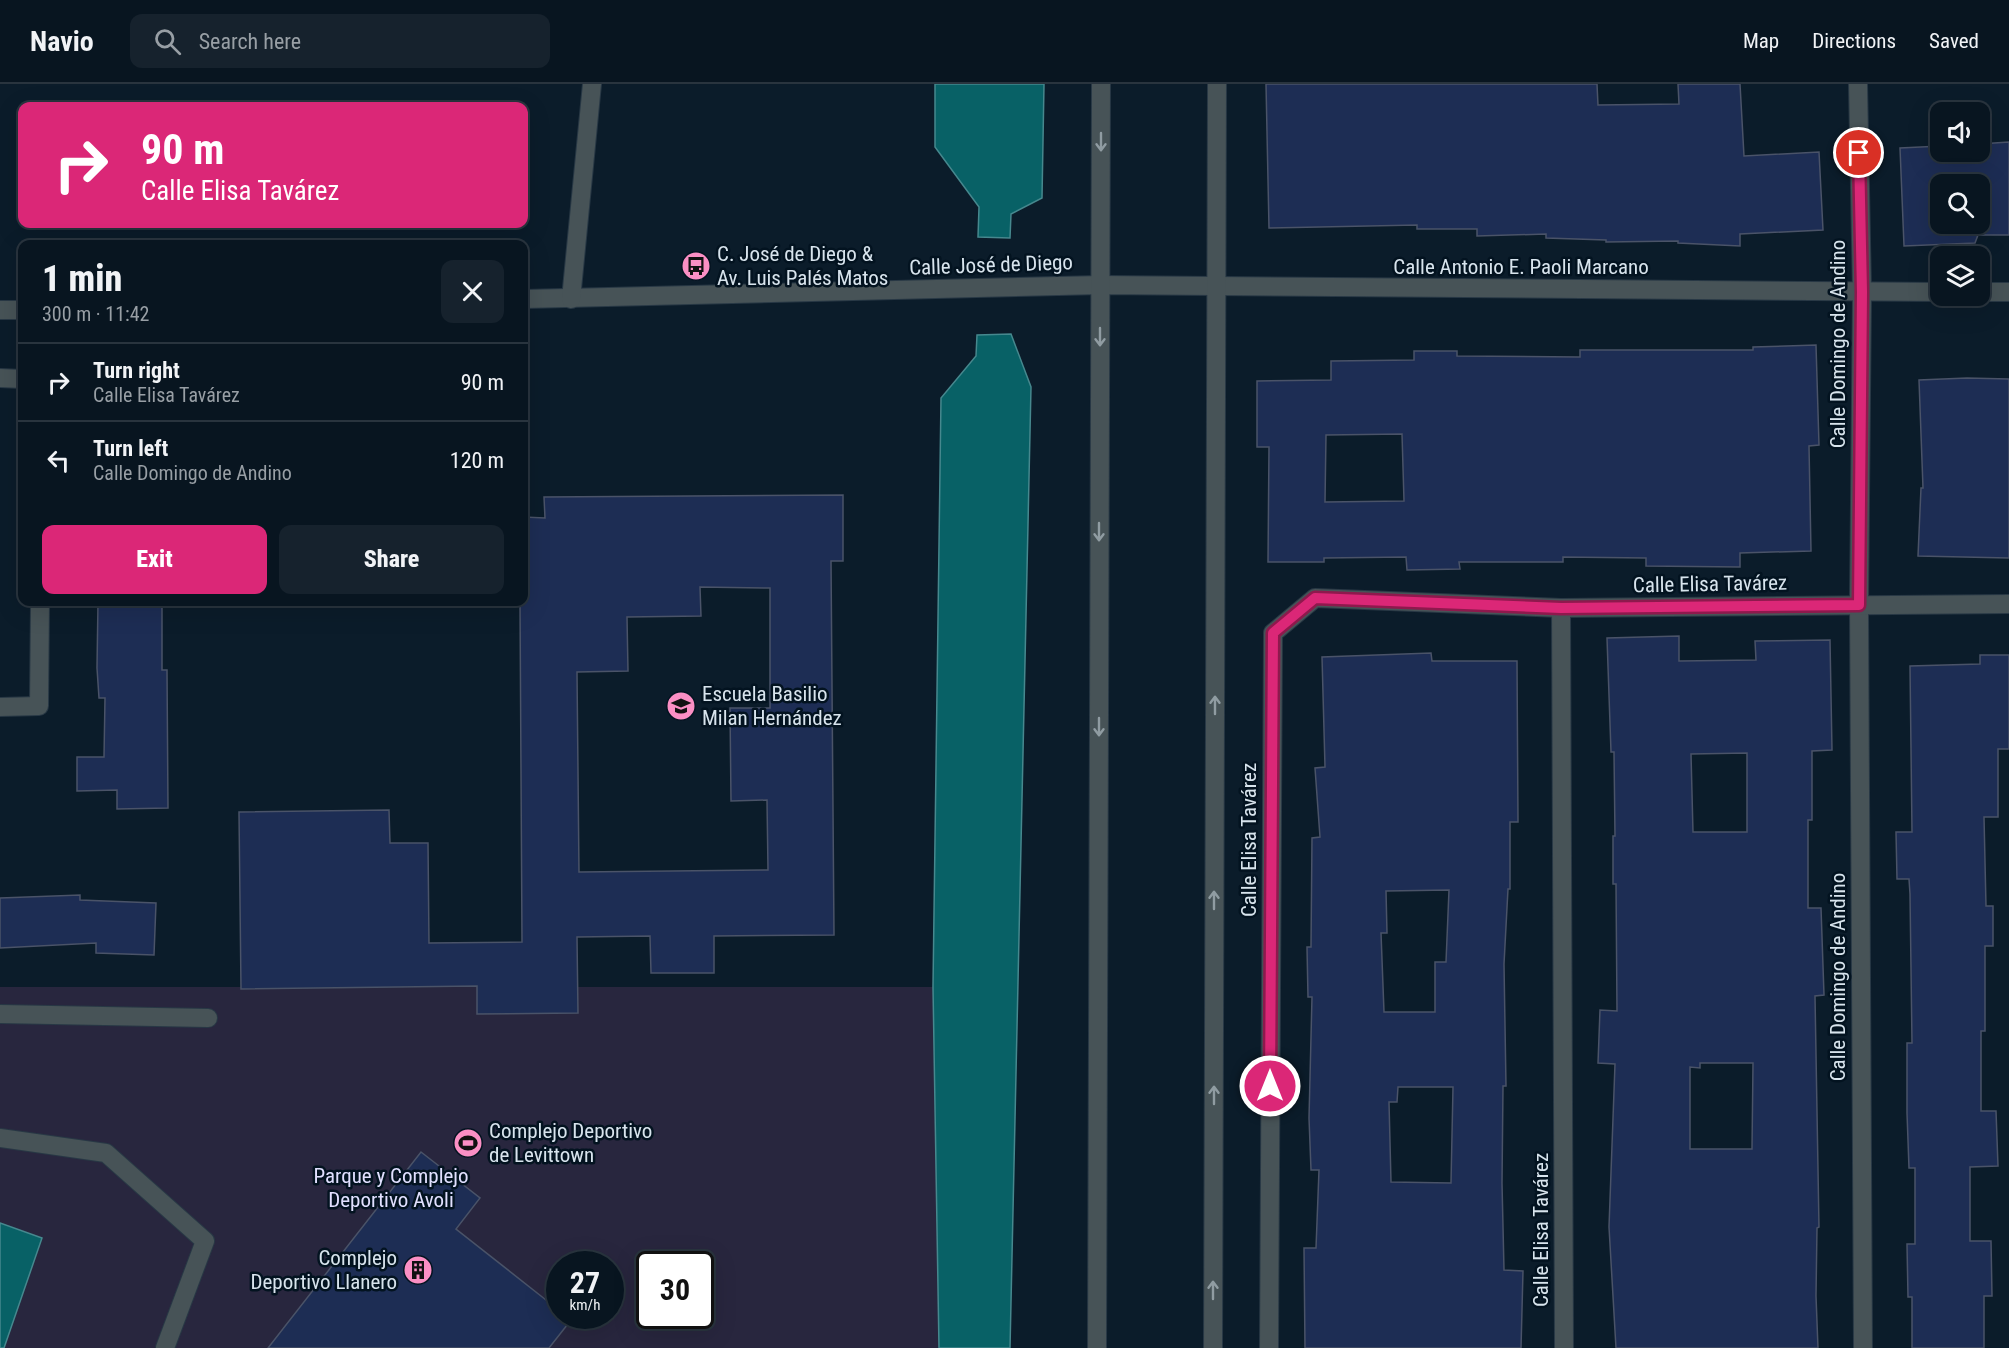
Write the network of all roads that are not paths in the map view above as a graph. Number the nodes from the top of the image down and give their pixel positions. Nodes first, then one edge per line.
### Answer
1 (592, 84) edge
2 (1101, 84) edge
3 (1217, 84) edge
4 (1858, 84) edge
5 (1100, 285) junction
6 (1216, 287) junction
7 (1862, 292) junction
8 (1930, 292) edge
9 (1990, 292) edge
10 (2009, 292) edge
11 (528, 299) edge
12 (571, 299) junction
13 (0, 310) edge
14 (18, 310) edge
15 (0, 378) edge
16 (18, 378) edge
17 (2009, 604) edge
18 (1859, 605) junction
19 (40, 606) edge
20 (1561, 608) junction
21 (0, 707) edge
22 (0, 1014) edge
23 (208, 1018) dead end
24 (0, 1138) edge
25 (165, 1348) edge
26 (1097, 1348) edge
27 (1213, 1348) edge
28 (1269, 1348) edge
29 (1564, 1348) edge
30 (1863, 1348) edge

1 - 12 street
2 -> 5 street
3 - 6 street
4 - 7 street, Calle Domingo de Andino
5 - 6 street, Calle Antonio E. Paoli Marcano
5 - 12 street, Calle José de Diego
5 -> 26 street
6 - 7 street, Calle Antonio E. Paoli Marcano
27 -> 6 street
7 - 8 street, Calle Antonio E. Paoli Marcano
7 - 18 street, Calle Domingo de Andino
9 - 10 street
11 - 12 street, Calle José de Diego
13 - 14 street
15 - 16 street
17 - 18 street
18 - 20 street, Calle Elisa Tavárez
18 - 30 street, Calle Domingo de Andino
19 - 21 street
20 - 28 street, Calle Elisa Tavárez
20 - 29 street, Calle Elisa Tavárez
22 - 23 street
24 - 25 street

